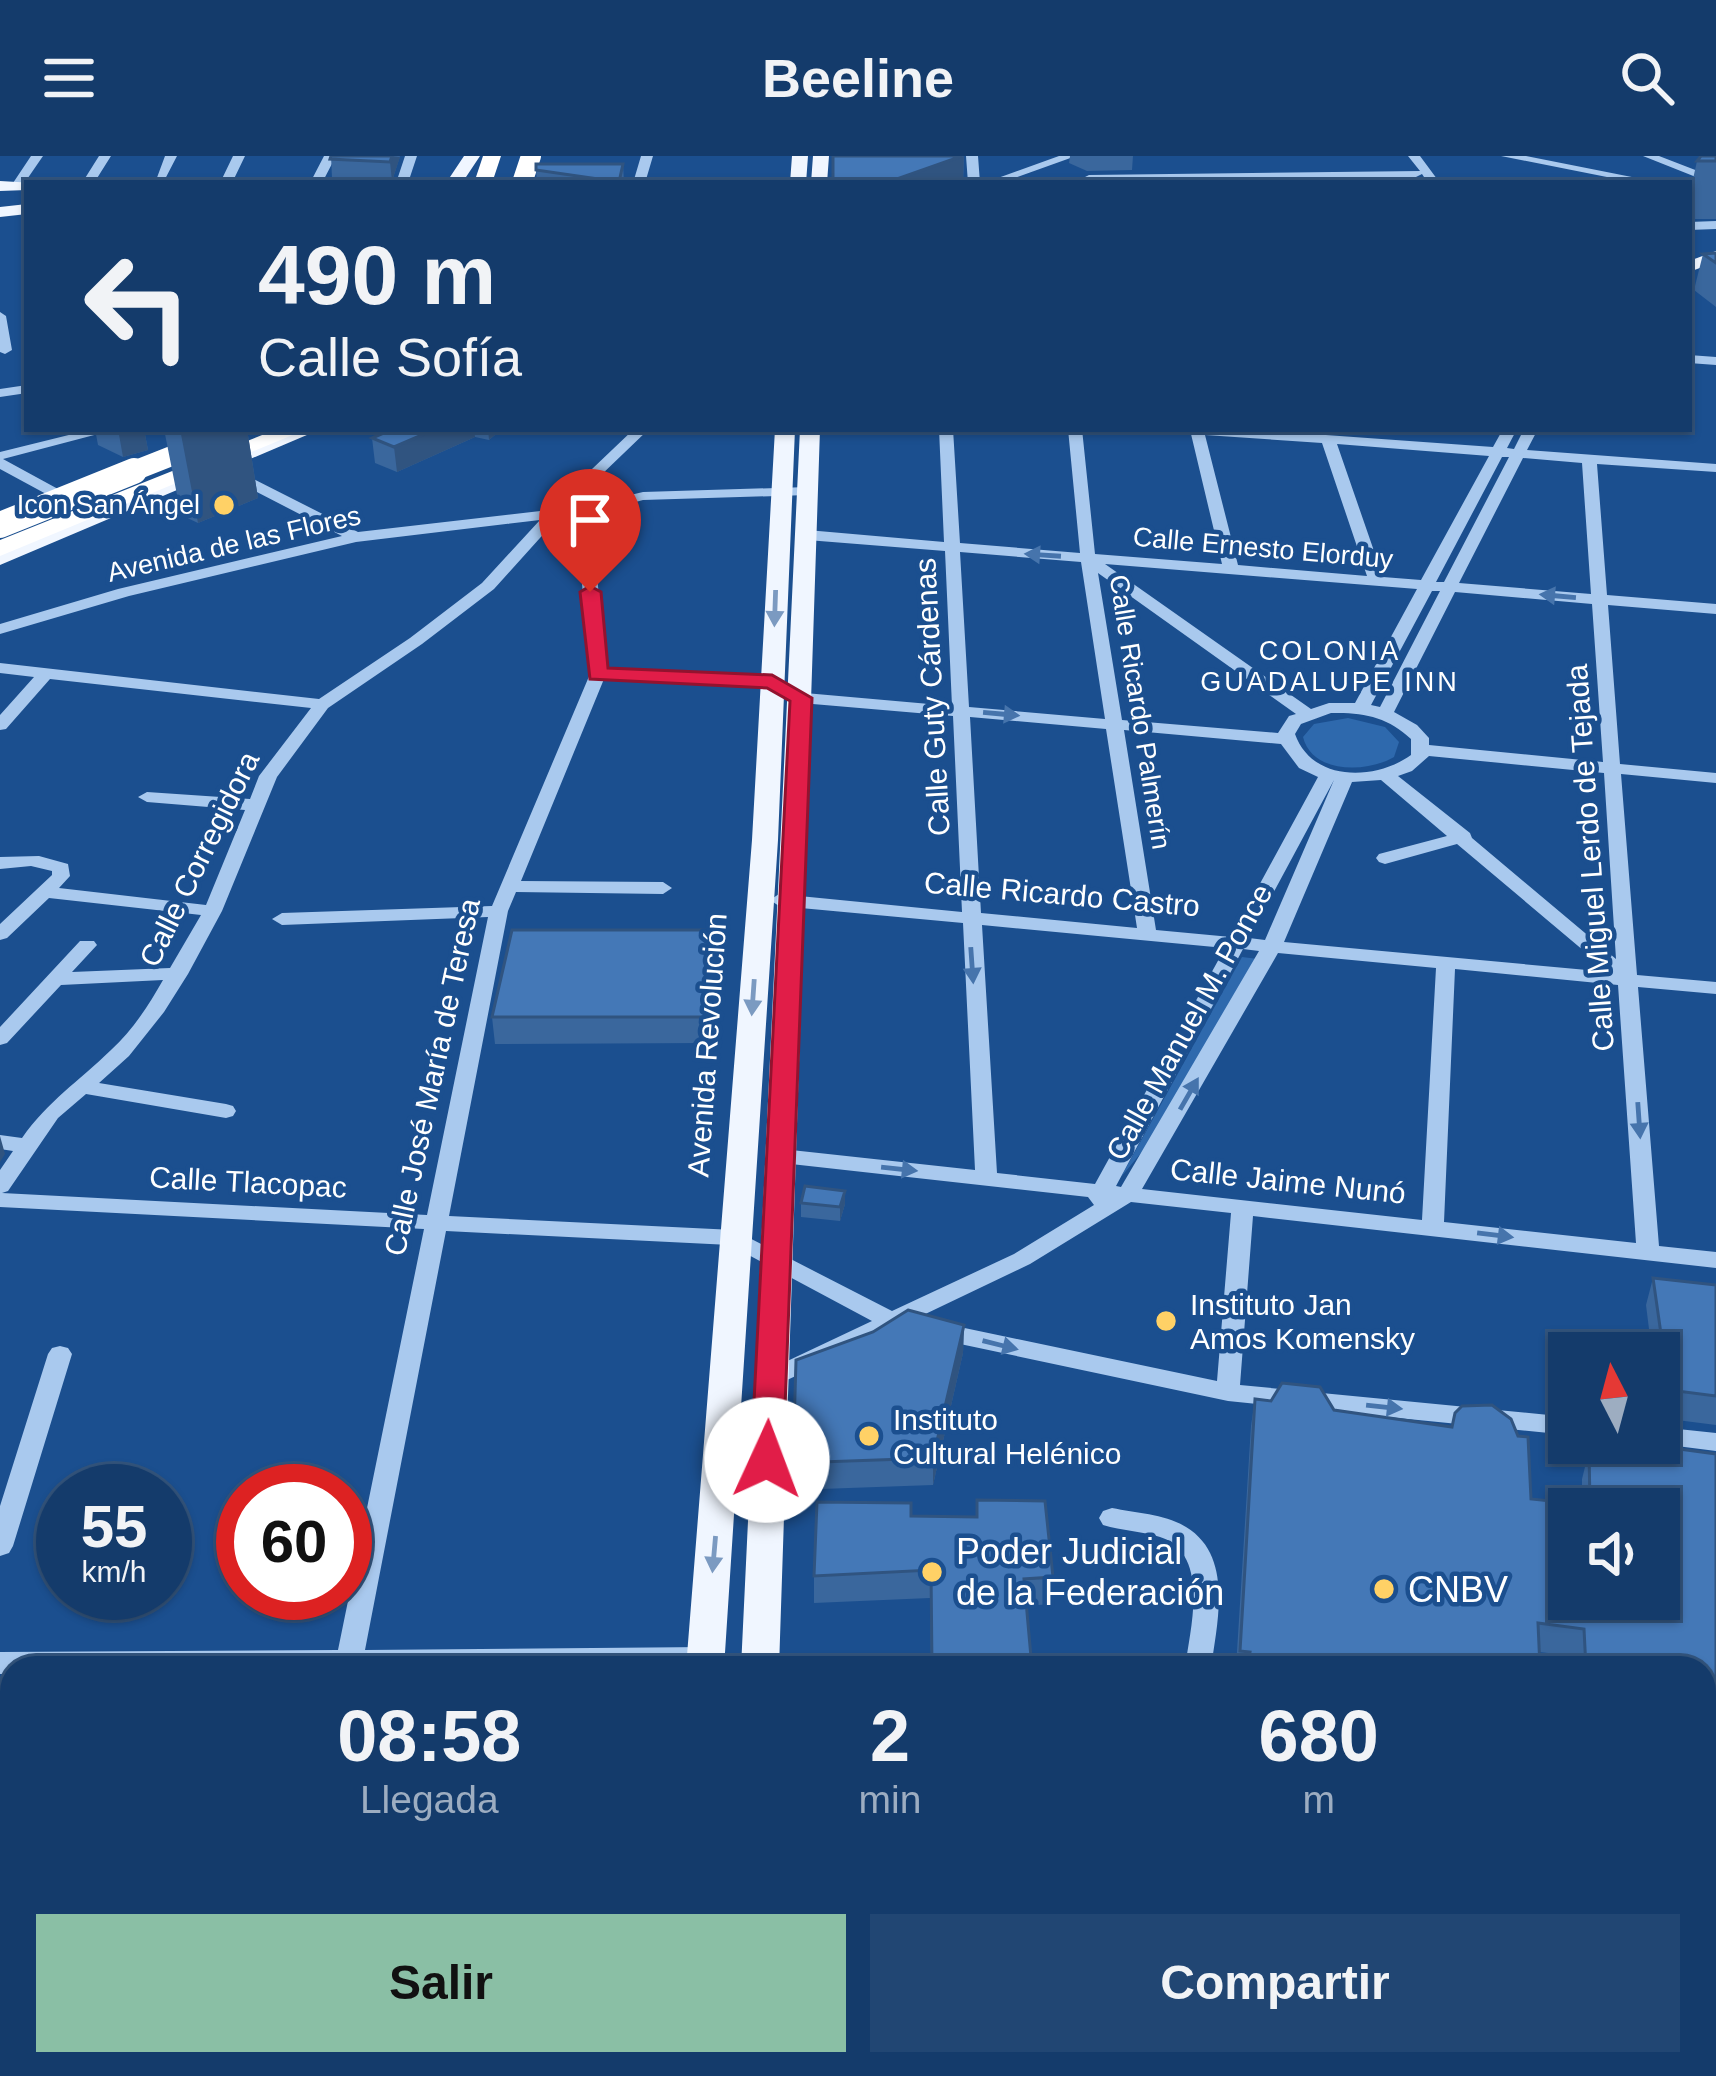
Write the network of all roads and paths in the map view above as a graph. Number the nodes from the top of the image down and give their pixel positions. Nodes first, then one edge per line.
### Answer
1 (37, 156) edge
2 (105, 156) edge
3 (1070, 156) edge
4 (1403, 156) edge
5 (1508, 156) edge
6 (1648, 156) edge
7 (1045, 159) edge
8 (1673, 161) edge
9 (1419, 178) edge
10 (86, 180) edge
11 (986, 180) edge
12 (997, 180) edge
13 (1095, 180) edge
14 (1640, 180) edge
15 (15, 186) edge
16 (1715, 188) edge
17 (0, 316) edge
18 (2, 350) edge
19 (99, 432) edge
20 (212, 432) edge
21 (214, 432) edge
22 (233, 432) edge
23 (248, 432) edge
24 (270, 432) edge
25 (288, 432) edge
26 (302, 432) edge
27 (639, 432) edge
28 (785, 432) edge
29 (808, 432) edge
30 (946, 432) edge
31 (1075, 432) edge
32 (1197, 432) edge
33 (1223, 432) edge
34 (1508, 432) edge
35 (1529, 432) edge
36 (1328, 440) junction
37 (1496, 453) junction
38 (1516, 454) junction
39 (1589, 459) junction
40 (0, 460) edge
41 (1716, 468) edge
42 (227, 471) dead end
43 (85, 482) joint
44 (794, 491) junction
45 (61, 498) junction
46 (568, 506) junction
47 (1, 536) edge
48 (807, 536) junction
49 (356, 537) junction
50 (951, 548) junction
51 (1088, 558) junction
52 (1231, 569) junction
53 (1377, 581) junction
54 (1427, 585) junction
55 (1454, 587) junction
56 (1603, 600) junction
57 (1716, 609) edge
58 (0, 629) edge
59 (0, 668) edge
60 (45, 674) junction
61 (598, 674) junction
62 (772, 681) junction
63 (801, 698) junction
64 (322, 704) junction
65 (1361, 708) junction
66 (962, 711) junction
67 (1306, 713) junction
68 (1385, 713) junction
69 (0, 724) edge
70 (1115, 725) junction
71 (1286, 739) junction
72 (1423, 750) junction
73 (1612, 769) junction
74 (1337, 775) junction
75 (1388, 776) junction
76 (1716, 778) edge
77 (147, 797) dead end
78 (254, 805) junction
79 (1464, 837) junction
80 (1385, 858) dead end
81 (0, 863) edge
82 (509, 886) junction
83 (663, 888) dead end
84 (47, 892) junction
85 (760, 898) junction
86 (793, 901) junction
87 (213, 910) junction
88 (499, 910) junction
89 (968, 915) junction
90 (282, 919) dead end
91 (1147, 932) junction
92 (0, 934) edge
93 (1235, 941) junction
94 (1273, 944) junction
95 (87, 945) dead end
96 (1446, 962) junction
97 (178, 974) junction
98 (55, 979) junction
99 (1629, 979) junction
100 (1716, 988) edge
101 (0, 1040) edge
102 (83, 1087) junction
103 (226, 1111) dead end
104 (0, 1142) edge
105 (27, 1146) junction
106 (782, 1156) junction
107 (986, 1178) junction
108 (0, 1186) edge
109 (1099, 1191) junction
110 (1128, 1194) junction
111 (0, 1200) edge
112 (1243, 1207) junction
113 (1095, 1217) junction
114 (438, 1221) junction
115 (1433, 1228) junction
116 (734, 1238) junction
117 (1648, 1252) junction
118 (775, 1258) junction
119 (1716, 1259) edge
120 (892, 1321) junction
121 (60, 1354) dead end
122 (770, 1379) junction
123 (1228, 1392) junction
124 (1548, 1424) edge
125 (1680, 1438) edge
126 (1716, 1442) edge
127 (766, 1501) junction
128 (718, 1502) junction
129 (1112, 1518) dead end
130 (0, 1546) edge
131 (350, 1656) edge
132 (707, 1656) edge
133 (760, 1656) edge
134 (1199, 1656) edge

1 - 15 street
2 - 10 street
3 - 7 street
4 - 9 street
5 - 14 street
6 - 8 street
7 - 11 street
7 - 12 street
7 - 13 street
8 - 16 street
9 - 13 street
17 - 18 street
19 - 40 street
20 - 43 main road
21 - 47 highway, bridge
22 - 47 highway, bridge
23 - 45 highway
24 - 47 highway
25 - 47 highway
26 - 47 main road
27 - 46 street, Calle Corregidora
28 - 44 main road, Avenida Revolución
29 - 44 main road, Avenida Revolución
30 - 50 street, Calle Guty Cárdenas
31 - 51 street, Calle Ricardo Palmerín
32 - 52 street
33 - 36 street
34 - 37 street
35 - 38 street
36 - 37 street
36 - 53 street
37 - 38 street
37 - 54 street
38 - 39 street
38 - 55 street
39 - 41 street
39 - 56 street, Calle Miguel Lerdo de Tejada
40 - 45 street
42 - 49 street
43 - 45 highway
44 - 46 street
44 - 48 main road, Avenida Revolución
44 -> 62 main road, Avenida Revolución
45 - 47 highway
46 - 49 street, Avenida de las Flores
46 - 61 street, Calle José María de Teresa
46 - 64 street, Calle Corregidora
48 - 50 street, Calle Ernesto Elorduy
48 - 63 main road, Avenida Revolución
49 - 58 street, Avenida de las Flores
51 -> 50 street, Calle Ernesto Elorduy
50 - 66 street, Calle Guty Cárdenas
51 - 52 street, Calle Ernesto Elorduy
51 - 67 street
51 - 70 street, Calle Ricardo Palmerín
52 - 53 street, Calle Ernesto Elorduy
53 - 54 street, Calle Ernesto Elorduy
54 - 55 street, Calle Ernesto Elorduy
54 - 65 street
56 -> 55 street, Calle Ernesto Elorduy
55 - 68 street
56 - 57 street, Calle Ernesto Elorduy
56 - 73 street, Calle Miguel Lerdo de Tejada
59 - 60 street
60 - 64 street
60 - 69 street
61 - 62 street
61 - 82 street, Calle José María de Teresa
62 - 63 street
62 - 85 main road, Avenida Revolución
63 - 66 street
63 - 86 main road, Avenida Revolución
64 - 78 street, Calle Corregidora
65 - 67 street
65 - 68 street
66 -> 70 street
66 - 89 street, Calle Guty Cárdenas
67 - 71 street
68 - 72 street
70 - 71 street
70 - 91 street, Calle Ricardo Palmerín
71 - 74 street
72 - 73 street
72 - 75 street
73 - 76 street
73 - 99 street, Calle Miguel Lerdo de Tejada
74 - 75 street
74 - 93 street, Calle Manuel M. Ponce
74 - 94 street, Calle Manuel M. Ponce
75 - 79 street
77 - 78 street
78 - 87 street, Calle Corregidora
79 - 80 street
79 - 99 street
81 - 84 street
82 - 83 street
82 - 88 street, Calle José María de Teresa
84 - 87 street
84 - 92 street
85 - 86 street, Calle Ricardo Castro
85 -> 116 main road, Avenida Revolución
86 - 89 street, Calle Ricardo Castro
86 - 106 main road, Avenida Revolución
87 - 97 street, Calle Corregidora
88 - 90 street
88 - 114 street, Calle José María de Teresa
89 - 91 street, Calle Ricardo Castro
89 -> 107 street, Calle Guty Cárdenas
91 - 93 street, Calle Ricardo Castro
93 - 94 street, Calle Ricardo Castro
93 - 109 street, Calle Manuel M. Ponce
94 - 96 street, Calle Ricardo Castro
110 -> 94 street, Calle Manuel M. Ponce
95 - 98 street
96 - 99 street, Calle Ricardo Castro
96 - 115 street
97 - 98 street
97 - 102 street, Calle Corregidora
98 - 101 street
99 - 100 street, Calle Ricardo Castro
99 -> 117 street, Calle Miguel Lerdo de Tejada
102 - 103 street
102 - 105 street, Calle Corregidora
104 - 105 street
105 - 108 street, Calle Corregidora
106 -> 107 street, Calle Jaime Nunó
106 - 118 main road, Avenida Revolución
107 - 109 street, Calle Jaime Nunó
109 - 110 street, Calle Jaime Nunó
109 - 113 street, Calle Manuel M. Ponce
110 - 112 street, Calle Jaime Nunó
110 - 113 street, Calle Manuel M. Ponce
111 - 114 street, Calle Tlacopac
112 - 115 street, Calle Jaime Nunó
112 - 123 street
113 - 120 street, Calle Manuel M. Ponce
114 - 116 street, Calle Tlacopac
114 - 131 street, Calle José María de Teresa
115 -> 117 street, Calle Jaime Nunó
116 - 118 street, Calle Tlacopac
116 - 128 main road, Avenida Revolución
117 - 119 street, Calle Jaime Nunó
118 - 120 street, Calle Tlacopac
118 - 122 main road, Avenida Revolución
120 - 122 street, Calle Manuel M. Ponce
120 -> 123 street, Calle Tlacopac
121 - 130 street
122 - 127 main road, Avenida Revolución
123 -> 124 street, Calle Tlacopac
125 - 126 street
127 - 128 main road
127 - 133 main road, Avenida Revolución
128 -> 132 main road, Avenida Revolución
129 - 134 street

